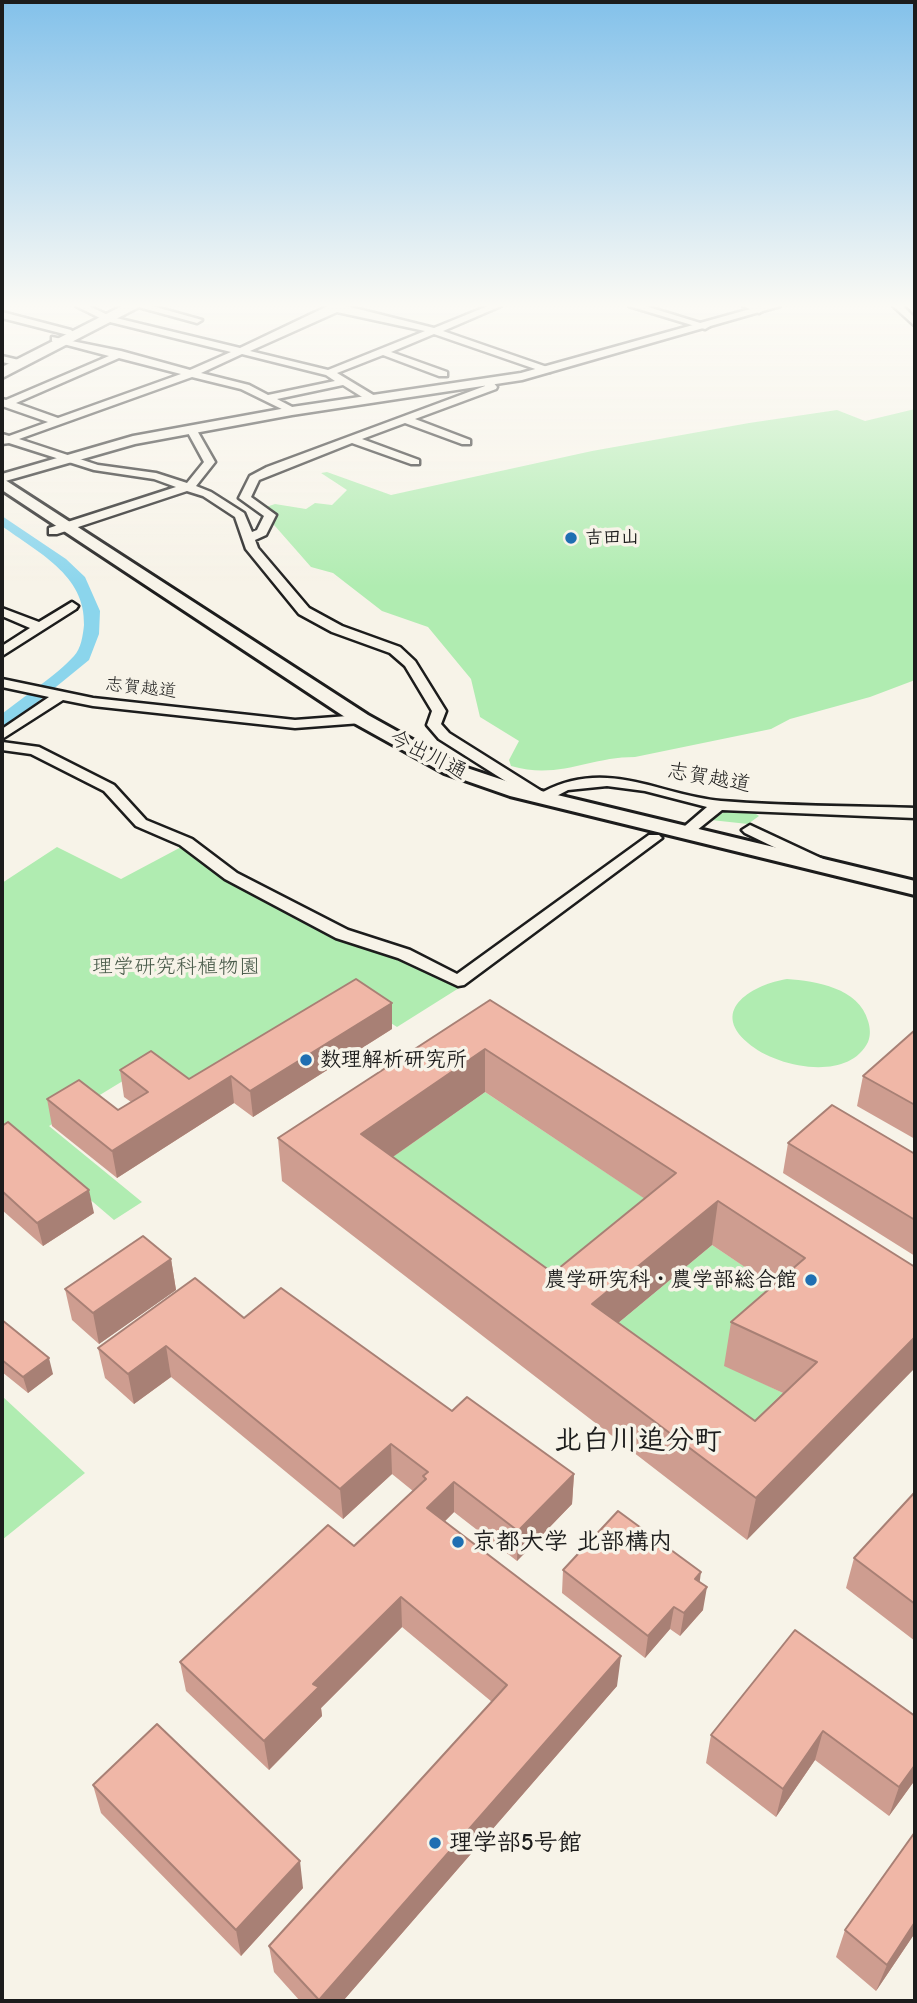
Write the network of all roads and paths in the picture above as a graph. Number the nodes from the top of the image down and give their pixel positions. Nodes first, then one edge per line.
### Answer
1 (120, 399) edge
2 (271, 399) edge
3 (362, 399) edge
4 (460, 399) edge
5 (4, 403) edge
6 (292, 411) junction
7 (407, 420) junction
8 (59, 422) junction
9 (191, 429) junction
10 (4, 439) edge
11 (352, 439) junction
12 (466, 442) dead end
13 (64, 459) junction
14 (415, 462) dead end
15 (191, 486) junction
16 (3, 487) edge
17 (61, 529) junction
18 (247, 539) junction
19 (72, 606) dead end
20 (2, 612) edge
21 (40, 627) junction
22 (2, 652) edge
23 (2, 683) edge
24 (59, 696) junction
25 (361, 719) junction
26 (338, 721) junction
27 (2, 735) edge
28 (2, 746) edge
29 (542, 798) junction
30 (718, 805) junction
31 (776, 808) junction
32 (915, 813) edge
33 (750, 830) junction
34 (686, 832) junction
35 (654, 838) junction
36 (733, 843) junction
37 (825, 866) junction
38 (915, 888) edge
39 (915, 903) edge

1 - 8 street
2 - 6 street
3 - 6 street
4 - 7 street
5 - 8 street
6 - 9 street
7 - 11 street
7 - 12 street
8 - 10 street
9 - 13 street
9 - 15 street
10 - 13 street
11 - 14 street
11 - 18 street
13 - 15 street
13 - 16 street
15 - 17 street
15 - 18 street
16 - 17 main road, 今出川通
17 - 25 main road, 今出川通
17 - 26 main road, 今出川通
18 - 29 street
19 - 21 street
20 - 21 street
21 - 22 street
23 - 24 street, 志賀越道
24 - 26 street, 志賀越道
24 - 27 street
25 - 26 street, 志賀越道
25 - 29 main road, 今出川通
26 - 35 main road, 今出川通
28 - 35 street
29 - 30 street, 志賀越道
29 - 34 main road, 今出川通
30 - 31 street, 志賀越道
30 - 34 street
31 - 32 street, 志賀越道
31 - 33 street
33 - 36 street
33 - 37 street
34 - 36 main road, 今出川通
35 - 39 main road, 今出川通
36 - 37 main road, 今出川通
37 - 38 main road, 今出川通

